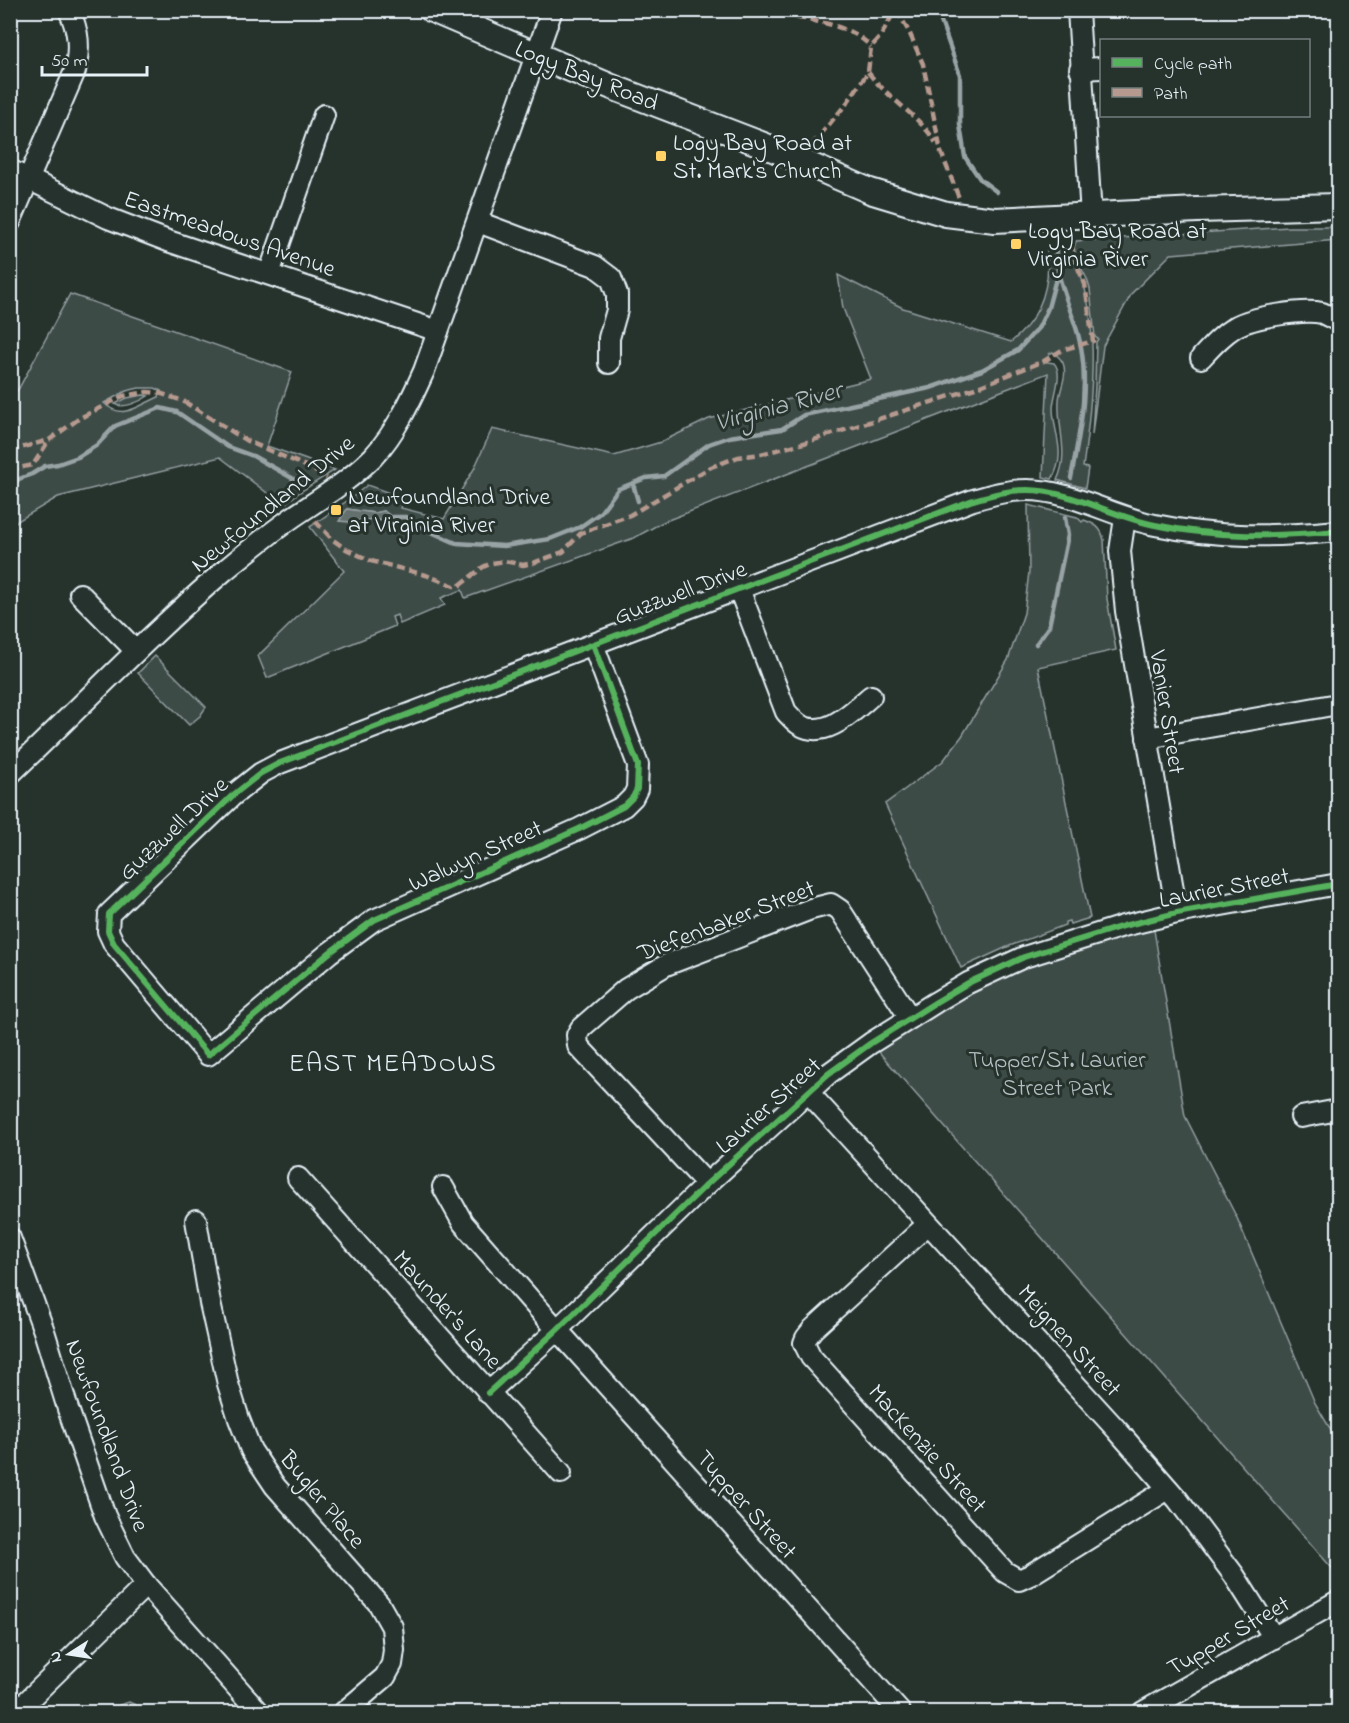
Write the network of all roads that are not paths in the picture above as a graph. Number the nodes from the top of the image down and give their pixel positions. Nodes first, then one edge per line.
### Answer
1 (69, 10) edge
2 (432, 10) edge
3 (552, 10) edge
4 (1077, 10) edge
5 (537, 55) junction
6 (1100, 68) edge
7 (1080, 69) junction
8 (324, 115) dead end
9 (19, 175) edge
10 (1338, 206) edge
11 (1081, 217) junction
12 (10, 222) edge
13 (478, 222) junction
14 (269, 274) junction
15 (1338, 321) edge
16 (438, 331) junction
17 (1201, 358) dead end
18 (609, 363) dead end
19 (1125, 518) junction
20 (1338, 531) edge
21 (739, 589) junction
22 (80, 594) dead end
23 (593, 644) junction
24 (136, 651) junction
25 (871, 696) dead end
26 (1338, 704) edge
27 (1148, 738) junction
28 (10, 774) edge
29 (1338, 884) edge
30 (1177, 913) junction
31 (910, 1018) junction
32 (208, 1054) joint
33 (808, 1092) junction
34 (1338, 1110) edge
35 (1301, 1117) dead end
36 (298, 1178) dead end
37 (707, 1184) junction
38 (443, 1187) dead end
39 (196, 1220) dead end
40 (928, 1224) junction
41 (10, 1238) edge
42 (557, 1330) junction
43 (488, 1393) junction
44 (561, 1473) dead end
45 (1168, 1488) junction
46 (146, 1585) junction
47 (1338, 1601) edge
48 (1274, 1638) junction
49 (16, 1713) edge
50 (259, 1713) edge
51 (344, 1713) edge
52 (900, 1713) edge
53 (1143, 1713) edge

1 - 9 street
2 - 5 main road, Logy Bay Road
3 - 5 street, Newfoundland Drive
4 - 7 street
5 - 11 main road, Logy Bay Road
5 - 13 street, Newfoundland Drive
6 - 7 street
7 - 11 street
8 - 14 street
9 - 12 street
9 - 14 street, Eastmeadows Avenue
10 - 11 main road, Logy Bay Road
13 - 16 street, Newfoundland Drive
13 - 18 street
14 - 16 street, Eastmeadows Avenue
15 - 17 street
16 - 24 street, Newfoundland Drive
19 - 20 street, Guzzwell Drive
19 - 21 street, Guzzwell Drive
19 - 27 street, Vanier Street
21 - 23 street, Guzzwell Drive
21 - 25 street
22 - 24 street
23 - 32 street, Walwyn Street
23 - 32 street, Guzzwell Drive
24 - 28 street, Newfoundland Drive
26 - 27 street
27 - 30 street, Vanier Street
29 - 30 street, Laurier Street
30 - 31 street, Laurier Street
31 - 33 street, Laurier Street
31 - 37 street, Diefenbaker Street
33 - 37 street, Laurier Street
33 - 40 street, Meignen Street
34 - 35 street
36 - 43 street, Maunder's Lane
37 - 42 street, Laurier Street
38 - 42 street, Tupper Street
39 - 51 street, Bugler Place
40 - 45 street, Meignen Street
40 - 45 street, MacKenzie Street
41 - 46 street, Newfoundland Drive
42 - 43 street, Laurier Street
42 - 52 street, Tupper Street
43 - 44 street, Maunder's Lane
45 - 48 street, Meignen Street
46 - 49 street
46 - 50 street, Newfoundland Drive
47 - 48 street, Tupper Street
48 - 53 street, Tupper Street

